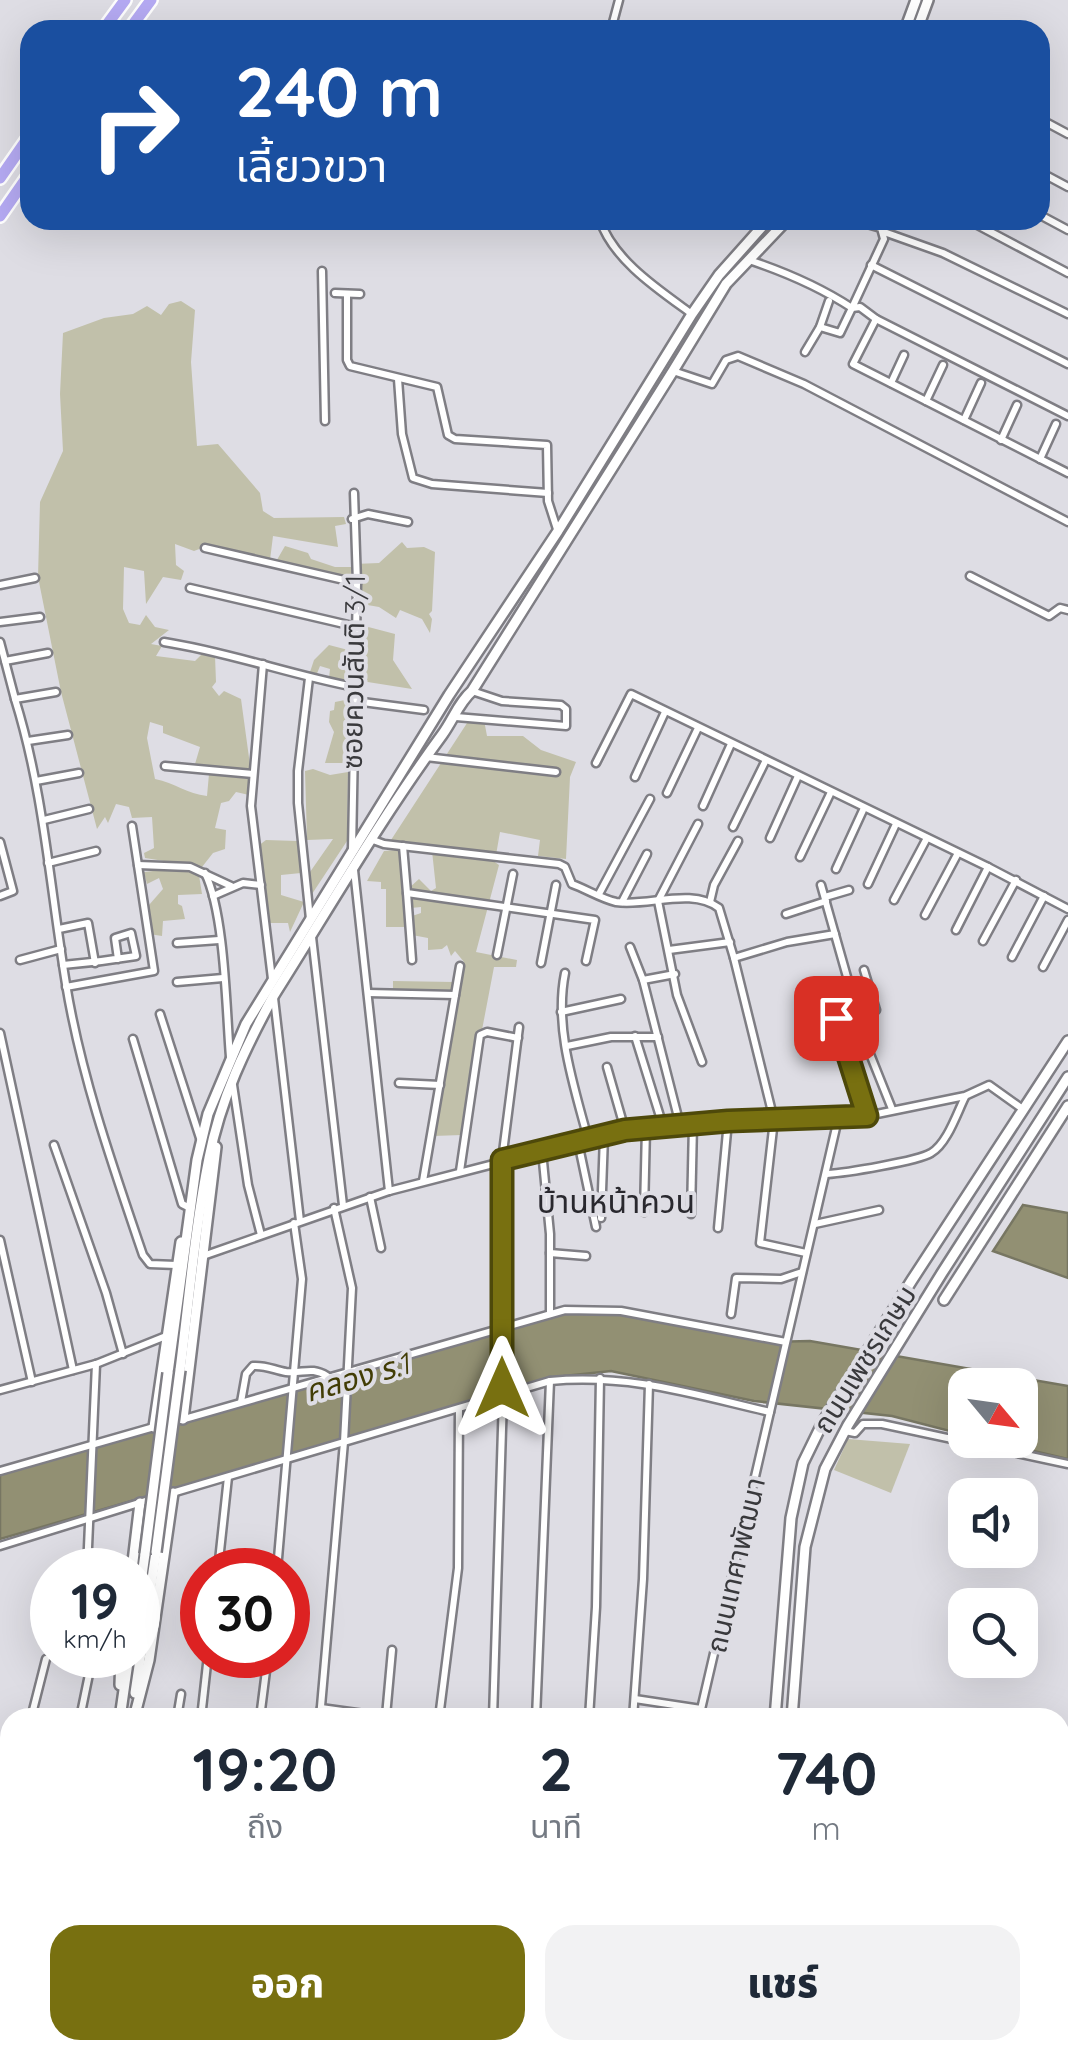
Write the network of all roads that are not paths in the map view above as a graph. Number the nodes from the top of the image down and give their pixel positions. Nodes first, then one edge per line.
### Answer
1 (20, 149) edge
2 (0, 178) edge
3 (20, 187) edge
4 (0, 216) edge
5 (604, 230) edge
6 (759, 230) edge
7 (777, 230) edge
8 (987, 230) edge
9 (884, 232) joint
10 (748, 259) junction
11 (871, 265) junction
12 (322, 271) dead end
13 (1068, 273) edge
14 (335, 293) dead end
15 (347, 294) junction
16 (360, 294) dead end
17 (829, 301) dead end
18 (852, 308) junction
19 (692, 314) junction
20 (1068, 314) edge
21 (876, 319) junction
22 (820, 327) junction
23 (805, 352) dead end
24 (904, 354) dead end
25 (1068, 364) edge
26 (943, 366) dead end
27 (674, 370) junction
28 (398, 380) junction
29 (892, 383) junction
30 (981, 384) dead end
31 (926, 402) junction
32 (1017, 406) dead end
33 (1068, 416) edge
34 (964, 420) junction
35 (325, 421) dead end
36 (1056, 424) dead end
37 (1001, 440) junction
38 (1040, 459) junction
39 (1068, 473) edge
40 (354, 493) dead end
41 (548, 493) junction
42 (352, 518) junction
43 (408, 522) dead end
44 (1068, 522) edge
45 (558, 531) junction
46 (206, 548) dead end
47 (970, 576) dead end
48 (34, 578) dead end
49 (357, 583) junction
50 (0, 585) edge
51 (190, 588) dead end
52 (509, 601) junction
53 (522, 609) junction
54 (1068, 610) edge
55 (40, 616) dead end
56 (0, 622) edge
57 (357, 626) junction
58 (0, 642) edge
59 (164, 642) dead end
60 (48, 653) dead end
61 (4, 661) junction
62 (262, 664) junction
63 (309, 678) junction
64 (355, 687) junction
65 (472, 690) junction
66 (56, 692) dead end
67 (15, 699) junction
68 (355, 701) junction
69 (424, 710) dead end
70 (665, 712) junction
71 (456, 716) junction
72 (698, 728) junction
73 (68, 734) dead end
74 (28, 741) junction
75 (731, 744) junction
76 (426, 757) junction
77 (765, 762) junction
78 (596, 763) dead end
79 (165, 766) dead end
80 (556, 772) dead end
81 (79, 773) dead end
82 (254, 774) junction
83 (798, 776) junction
84 (634, 777) dead end
85 (36, 781) junction
86 (831, 792) junction
87 (667, 793) dead end
88 (650, 800) dead end
89 (703, 806) dead end
90 (88, 808) dead end
91 (864, 808) junction
92 (44, 820) junction
93 (698, 824) dead end
94 (896, 824) junction
95 (132, 826) dead end
96 (733, 826) dead end
97 (770, 838) dead end
98 (927, 838) junction
99 (373, 840) junction
100 (738, 841) dead end
101 (0, 842) edge
102 (403, 846) junction
103 (96, 850) dead end
104 (352, 852) junction
105 (958, 853) junction
106 (647, 854) dead end
107 (800, 857) dead end
108 (48, 863) junction
109 (138, 865) junction
110 (988, 866) junction
111 (836, 868) dead end
112 (354, 870) junction
113 (205, 873) junction
114 (514, 874) dead end
115 (1016, 880) junction
116 (868, 884) dead end
117 (261, 885) junction
118 (556, 885) dead end
119 (821, 885) dead end
120 (231, 886) junction
121 (849, 890) dead end
122 (407, 892) junction
123 (600, 894) junction
124 (0, 896) edge
125 (213, 896) junction
126 (1044, 896) junction
127 (826, 899) junction
128 (658, 900) junction
129 (894, 900) dead end
130 (622, 902) junction
131 (710, 902) junction
132 (507, 907) junction
133 (1068, 909) edge
134 (551, 914) junction
135 (786, 914) dead end
136 (925, 914) dead end
137 (310, 918) junction
138 (1068, 920) edge
139 (59, 929) junction
140 (956, 930) dead end
141 (836, 934) junction
142 (312, 936) junction
143 (220, 940) junction
144 (730, 942) junction
145 (983, 942) dead end
146 (177, 943) dead end
147 (630, 947) dead end
148 (61, 949) junction
149 (669, 950) junction
150 (497, 955) dead end
151 (1012, 957) dead end
152 (734, 958) junction
153 (118, 959) junction
154 (20, 960) dead end
155 (412, 960) dead end
156 (586, 961) dead end
157 (95, 963) junction
158 (541, 963) dead end
159 (64, 965) junction
160 (460, 966) dead end
161 (1043, 967) dead end
162 (864, 970) dead end
163 (565, 973) dead end
164 (674, 974) junction
165 (223, 978) junction
166 (272, 980) junction
167 (643, 980) junction
168 (177, 982) dead end
169 (66, 986) junction
170 (826, 986) dead end
171 (368, 993) junction
172 (274, 995) junction
173 (455, 996) junction
174 (620, 999) dead end
175 (561, 1012) junction
176 (160, 1014) dead end
177 (858, 1015) junction
178 (519, 1027) dead end
179 (0, 1033) edge
180 (635, 1036) junction
181 (658, 1037) junction
182 (518, 1038) junction
183 (133, 1039) dead end
184 (1068, 1041) edge
185 (567, 1046) junction
186 (230, 1059) junction
187 (702, 1062) dead end
188 (607, 1067) dead end
189 (1068, 1077) edge
190 (232, 1078) junction
191 (399, 1082) dead end
192 (440, 1084) junction
193 (966, 1096) junction
194 (1068, 1106) edge
195 (892, 1109) junction
196 (1024, 1110) junction
197 (220, 1115) junction
198 (867, 1116) junction
199 (774, 1120) junction
200 (838, 1120) junction
201 (728, 1121) junction
202 (1039, 1123) junction
203 (694, 1124) junction
204 (680, 1125) junction
205 (664, 1126) junction
206 (646, 1128) junction
207 (625, 1130) junction
208 (1052, 1132) junction
209 (604, 1136) junction
210 (588, 1139) junction
211 (202, 1142) junction
212 (578, 1142) junction
213 (54, 1146) dead end
214 (542, 1151) junction
215 (198, 1160) junction
216 (502, 1160) junction
217 (460, 1171) junction
218 (827, 1174) junction
219 (423, 1182) junction
220 (389, 1191) junction
221 (370, 1196) junction
222 (344, 1205) junction
223 (188, 1207) junction
224 (334, 1208) junction
225 (879, 1210) dead end
226 (644, 1212) dead end
227 (691, 1214) dead end
228 (601, 1218) dead end
229 (297, 1222) junction
230 (814, 1224) junction
231 (596, 1227) dead end
232 (718, 1228) dead end
233 (261, 1236) junction
234 (0, 1240) edge
235 (381, 1248) dead end
236 (550, 1253) junction
237 (806, 1253) junction
238 (204, 1256) junction
239 (586, 1256) dead end
240 (176, 1265) junction
241 (802, 1272) junction
242 (944, 1300) dead end
243 (550, 1314) junction
244 (731, 1314) dead end
245 (502, 1327) junction
246 (166, 1336) junction
247 (786, 1342) junction
248 (124, 1354) junction
249 (96, 1364) junction
250 (73, 1370) junction
251 (294, 1372) junction
252 (349, 1374) junction
253 (328, 1377) junction
254 (600, 1378) junction
255 (550, 1381) junction
256 (32, 1382) junction
257 (649, 1384) junction
258 (292, 1388) junction
259 (0, 1390) edge
260 (503, 1392) junction
261 (242, 1402) junction
262 (459, 1409) junction
263 (770, 1412) junction
264 (184, 1419) junction
265 (154, 1427) junction
266 (846, 1428) junction
267 (344, 1440) junction
268 (94, 1444) junction
269 (288, 1461) junction
270 (1068, 1464) edge
271 (0, 1472) edge
272 (228, 1476) junction
273 (173, 1493) junction
274 (140, 1503) junction
275 (88, 1519) junction
276 (0, 1546) edge
277 (87, 1548) edge
278 (135, 1548) edge
279 (151, 1548) edge
280 (152, 1548) edge
281 (220, 1548) edge
282 (279, 1548) edge
283 (392, 1650) dead end
284 (41, 1678) edge
285 (88, 1678) edge
286 (120, 1678) edge
287 (126, 1678) edge
288 (137, 1678) edge
289 (205, 1678) edge
290 (265, 1678) edge
291 (180, 1694) dead end
292 (635, 1699) junction
293 (33, 1708) edge
294 (82, 1708) edge
295 (119, 1708) edge
296 (121, 1708) edge
297 (134, 1708) edge
298 (136, 1708) edge
299 (178, 1708) edge
300 (202, 1708) edge
301 (261, 1708) edge
302 (322, 1708) edge
303 (390, 1708) edge
304 (440, 1708) edge
305 (494, 1708) edge
306 (536, 1708) edge
307 (590, 1708) edge
308 (634, 1708) edge
309 (677, 1708) edge
310 (701, 1708) edge
311 (776, 1708) edge
312 (793, 1708) edge

1 - 2 highway
3 - 4 highway
5 - 19 street
6 - 19 main road
7 - 10 main road
8 - 13 street
9 - 11 street
9 - 20 street
10 - 18 street
10 - 27 main road
11 - 18 street
11 - 25 street
12 - 35 street
14 - 15 street
15 - 16 street
15 - 28 street
17 - 22 street
18 - 21 street
18 - 22 street
19 - 45 main road
21 - 29 street
21 - 33 street
22 - 23 street
24 - 29 street
26 - 31 street
27 - 44 street
27 - 53 main road
28 - 41 street
28 - 41 street
29 - 31 street
30 - 34 street
31 - 34 street
32 - 37 street
34 - 37 street
36 - 38 street
37 - 38 street
38 - 39 street
40 - 42 street, ซอยควนสันติ 3/1
41 - 45 street
42 - 43 street
42 - 49 street, ซอยควนสันติ 3/1
45 - 52 main road
46 - 49 street
47 - 54 street
48 - 50 street
49 - 57 street, ซอยควนสันติ 3/1
51 - 57 street
52 - 53 main road
52 - 104 main road
53 - 65 main road
55 - 56 street
57 - 64 street, ซอยควนสันติ 3/1
58 - 61 street
59 - 62 street
60 - 61 street
61 - 67 street
62 - 63 street
62 - 82 street
63 - 64 street
63 - 137 street
64 - 68 street, ซอยควนสันติ 3/1
65 - 71 main road
65 - 71 street
66 - 67 street
67 - 74 street
68 - 69 street
68 - 104 street, ซอยควนสันติ 3/1
70 - 72 street
70 - 78 street
70 - 84 street
71 - 76 main road
72 - 75 street
72 - 87 street
73 - 74 street
74 - 85 street
75 - 77 street
75 - 89 street
76 - 80 street
76 - 99 main road
77 - 83 street
77 - 96 street
79 - 82 street
81 - 85 street
82 - 117 street
83 - 86 street
83 - 97 street
85 - 92 street
86 - 91 street
86 - 107 street
88 - 123 street
90 - 92 street
91 - 94 street
91 - 111 street
92 - 108 street
93 - 128 street
94 - 98 street
94 - 116 street
95 - 109 street
98 - 105 street
98 - 129 street
99 - 102 street
99 - 112 main road
100 - 131 street
101 - 124 street
102 - 122 street
102 - 123 street
103 - 108 street
104 - 137 main road
105 - 110 street
105 - 136 street
106 - 130 street
108 - 139 street
109 - 113 street
109 - 169 street
110 - 115 street
110 - 140 street
112 - 142 main road
112 - 171 street
113 - 120 street
113 - 125 street
114 - 132 street
115 - 126 street
115 - 145 street
117 - 120 street
117 - 166 street
118 - 134 street
119 - 127 street
120 - 125 street
121 - 127 street
122 - 132 street
122 - 155 street
123 - 130 street
125 - 143 street
126 - 133 street
126 - 151 street
127 - 135 street
127 - 141 street
128 - 130 street
128 - 131 street
128 - 149 street
131 - 144 street
132 - 134 street
132 - 150 street
134 - 156 street
134 - 158 street
137 - 166 main road
138 - 161 street
139 - 148 street
139 - 157 street
141 - 152 street
141 - 177 street
142 - 172 main road
142 - 222 street
143 - 146 street
143 - 165 street
144 - 149 street
144 - 152 street
147 - 167 street
148 - 154 street
148 - 159 street
149 - 164 street
152 - 199 street
153 - 153 street
153 - 157 street
157 - 159 street
159 - 169 street
160 - 173 street
162 - 177 street
163 - 175 street
164 - 167 street
164 - 187 street
165 - 168 street
165 - 186 street
166 - 186 main road
167 - 181 street
169 - 240 street
170 - 198 street
171 - 173 street
171 - 220 street
172 - 190 main road
172 - 229 street
173 - 192 street
174 - 175 street
175 - 185 street
176 - 211 street
177 - 195 street
178 - 182 street
179 - 250 street
180 - 181 street
180 - 185 street
180 - 205 street
181 - 204 street
182 - 216 street
182 - 217 street
183 - 223 street
184 - 196 main road, ถนนเพชรเกษม
185 - 210 street
186 - 211 main road
188 - 207 street
189 - 202 main road, ถนนเพชรเกษม
190 - 197 main road
190 - 233 street
191 - 192 street
192 - 219 street
193 - 195 street
193 - 196 street
193 - 218 street
194 - 208 main road
195 - 198 street
196 - 311 main road, ถนนเพชรเกษม
197 - 238 main road
197 - 280 main road, bridge
198 - 200 street
199 - 200 street
199 - 201 street
199 - 237 street
200 - 218 street, ถนนเทศาพัฒนา
201 - 203 street
201 - 232 street
202 - 208 street
202 - 266 main road, ถนนเพชรเกษม
203 - 204 street
203 - 227 street
204 - 205 street
205 - 206 street
206 - 207 street
206 - 226 street
207 - 209 street
208 - 242 main road
209 - 210 street
209 - 228 street
210 - 212 street
211 - 215 main road
212 - 214 street
212 - 231 street
213 - 248 street
214 - 216 street
214 - 236 street
215 - 223 main road
215 - 279 main road, bridge
216 - 217 street
216 - 245 street
217 - 219 street
218 - 230 street, ถนนเทศาพัฒนา
219 - 220 street
220 - 221 street
221 - 222 street
221 - 235 street
222 - 224 street
223 - 240 main road
224 - 229 street
224 - 252 street
225 - 230 street
229 - 233 street
229 - 251 street
230 - 237 street, ถนนเทศาพัฒนา
233 - 238 street
234 - 256 street
236 - 239 street
236 - 243 street
237 - 241 street, ถนนเทศาพัฒนา
238 - 264 main road
240 - 246 main road
241 - 244 street
241 - 247 street, ถนนเทศาพัฒนา
243 - 245 street
243 - 247 street
245 - 252 street
245 - 260 street
246 - 248 street
246 - 265 main road
247 - 263 street, ถนนเทศาพัฒนา
248 - 249 street
249 - 250 street
249 - 268 street
250 - 256 street
251 - 253 street
251 - 258 street
251 - 261 street
252 - 253 street
252 - 267 street
253 - 258 street
254 - 255 street
254 - 257 street
254 - 307 street
255 - 260 street
255 - 306 street
256 - 259 street
257 - 263 street
257 - 292 street
258 - 261 street
258 - 269 street
260 - 262 street
260 - 305 street
261 - 264 street
262 - 267 street
262 - 304 street
263 - 310 street, ถนนเทศาพัฒนา
264 - 265 street
265 - 268 street
266 - 270 street
266 - 312 main road, ถนนเพชรเกษม
267 - 269 street
267 - 302 street
268 - 271 street
268 - 275 street
269 - 272 street
269 - 282 street
272 - 273 street
272 - 281 street
273 - 274 street
273 - 298 main road
274 - 275 street
274 - 278 main road
275 - 276 street
275 - 277 street
283 - 303 street
284 - 293 street
285 - 294 street
286 - 295 main road
287 - 296 main road
288 - 297 main road
289 - 300 street
290 - 301 street
291 - 299 street
292 - 308 street
292 - 309 street

